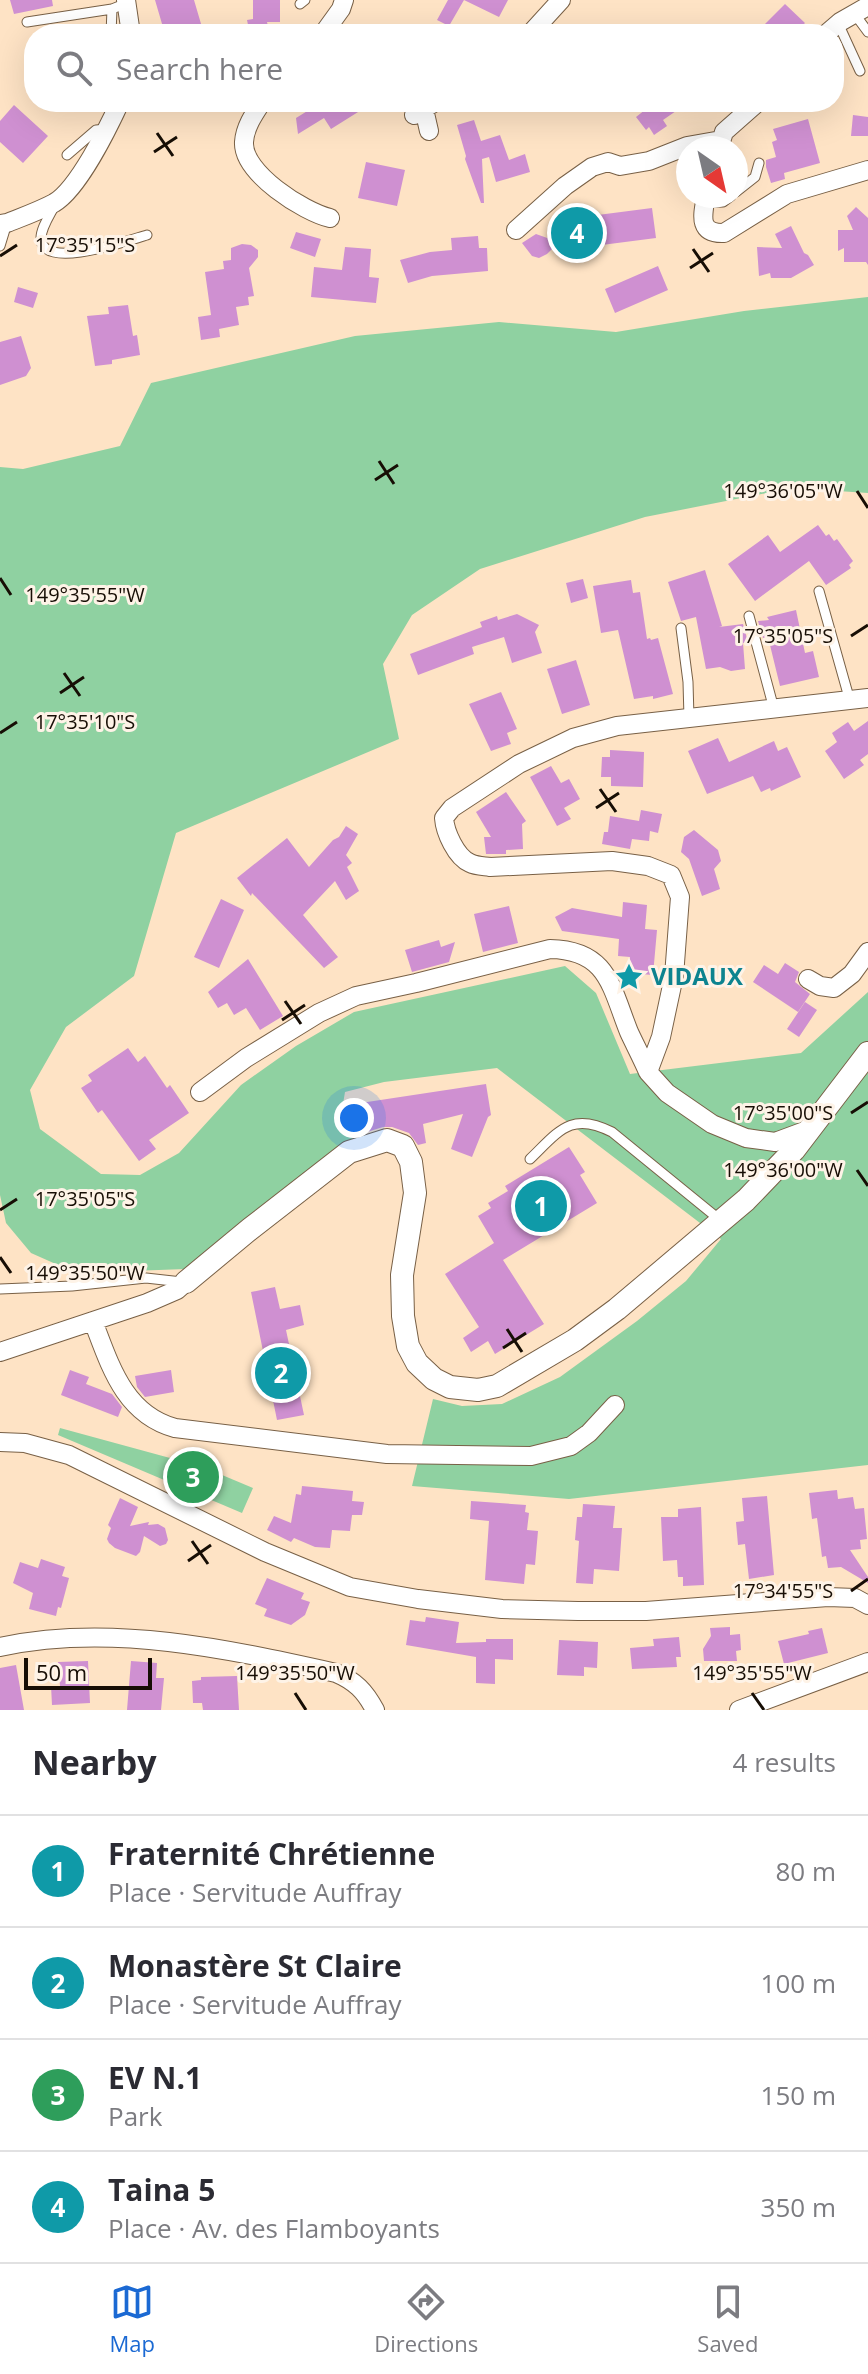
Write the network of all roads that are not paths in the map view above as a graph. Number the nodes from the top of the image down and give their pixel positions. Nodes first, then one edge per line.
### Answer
1 (344, 0) edge
2 (561, 0) edge
3 (122, 4) edge
4 (846, 19) edge
5 (27, 22) dead end
6 (115, 24) edge
7 (128, 24) edge
8 (330, 24) edge
9 (539, 24) edge
10 (868, 32) edge
11 (860, 71) dead end
12 (116, 112) edge
13 (256, 112) edge
14 (425, 112) edge
15 (747, 112) edge
16 (108, 129) junction
17 (429, 131) dead end
18 (724, 136) edge
19 (676, 150) edge
20 (67, 155) dead end
21 (759, 163) dead end
22 (868, 170) edge
23 (748, 183) edge
24 (57, 202) junction
25 (704, 208) edge
26 (330, 218) dead end
27 (3, 224) edge
28 (516, 230) dead end
29 (147, 235) dead end
30 (0, 246) edge
31 (819, 591) dead end
32 (749, 616) dead end
33 (681, 628) dead end
34 (859, 700) edge
35 (774, 710) junction
36 (689, 718) junction
37 (868, 952) edge
38 (808, 979) dead end
39 (868, 1053) edge
40 (648, 1072) junction
41 (200, 1092) dead end
42 (810, 1129) junction
43 (530, 1159) dead end
44 (721, 1221) junction
45 (186, 1282) junction
46 (0, 1289) edge
47 (93, 1321) junction
48 (3, 1349) edge
49 (615, 1405) dead end
50 (0, 1442) edge
51 (868, 1605) edge
52 (0, 1647) edge
53 (868, 1662) edge
54 (375, 1710) edge
55 (739, 1710) edge

1 - 8 street
2 - 9 street
3 - 5 lane
3 - 6 lane
3 - 7 street
4 - 10 lane
4 - 11 lane
12 - 16 street
13 - 26 street
14 - 17 street
15 - 18 street
16 - 20 lane
16 - 24 street
19 - 28 street
21 - 23 lane
22 - 25 street
24 - 27 street
24 - 29 lane
27 - 30 lane
31 - 34 lane
32 - 35 lane
33 - 36 lane
34 - 35 street
35 - 36 street
36 - 40 street
37 - 38 street
39 - 42 street
40 - 41 street
40 - 42 street
42 - 44 street
43 - 44 lane
44 - 45 street
45 - 46 lane
45 - 47 street
47 - 48 street
47 - 49 street
50 - 51 street
52 - 54 street
53 - 55 street

